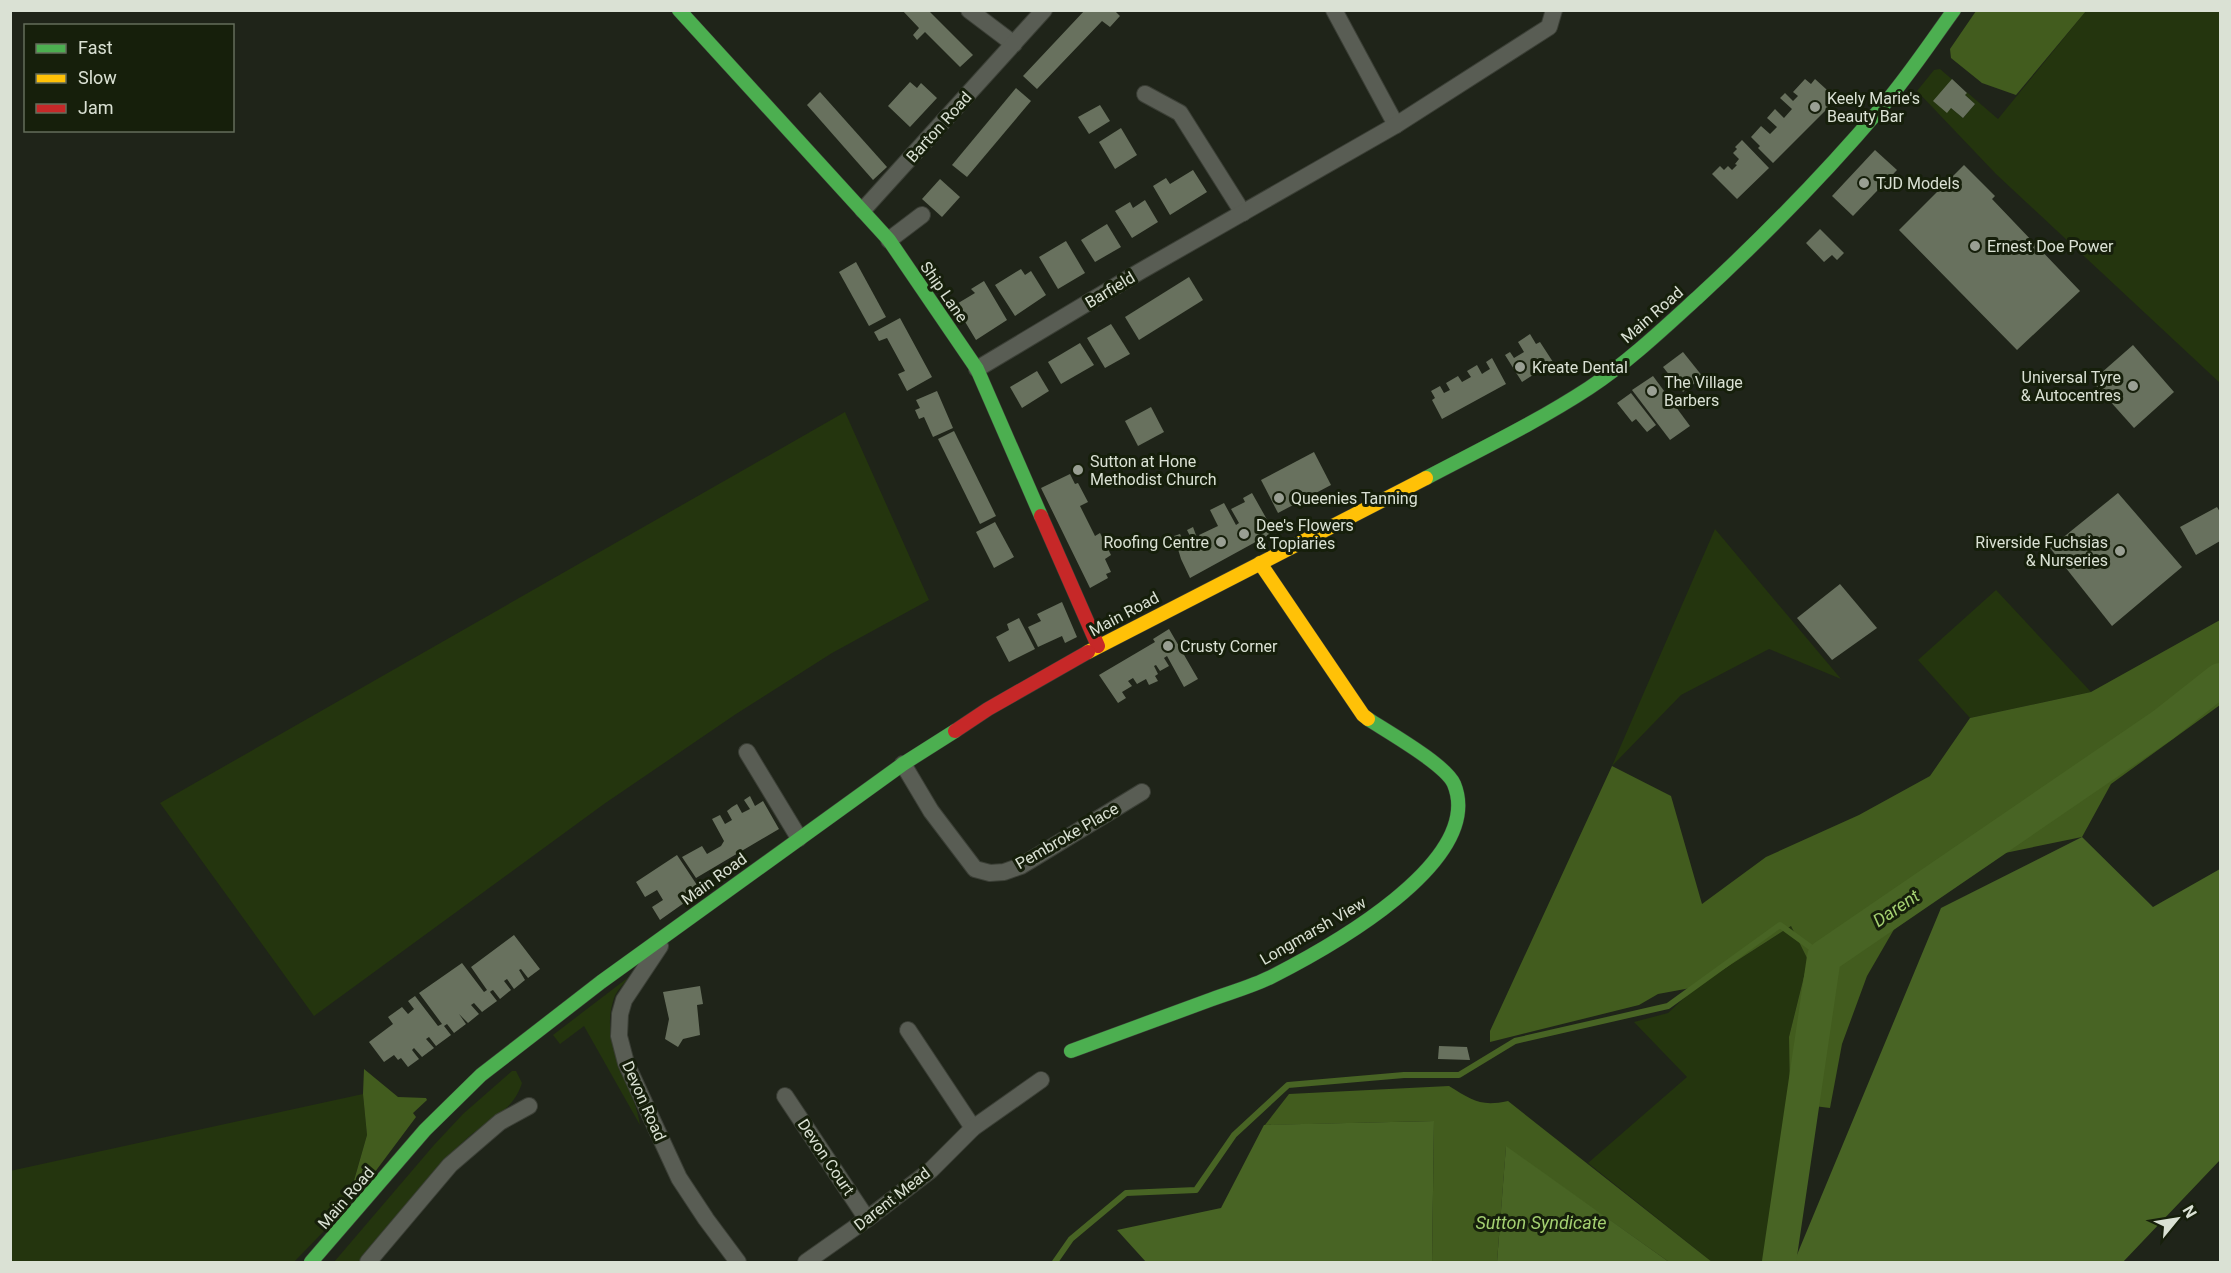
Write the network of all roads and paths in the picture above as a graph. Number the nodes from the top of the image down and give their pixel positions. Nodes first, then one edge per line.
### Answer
1 (679, 10) edge
2 (969, 10) edge
3 (1044, 10) edge
4 (1334, 10) edge
5 (1554, 10) edge
6 (1954, 10) edge
7 (1014, 44) junction
8 (1145, 94) dead end
9 (1395, 125) junction
10 (863, 210) junction
11 (1243, 213) junction
12 (922, 215) dead end
13 (889, 240) junction
14 (977, 369) junction
15 (1260, 563) junction
16 (1098, 646) junction
17 (747, 752) dead end
18 (903, 764) junction
19 (1142, 792) dead end
20 (800, 838) junction
21 (668, 932) junction
22 (908, 1030) dead end
23 (1071, 1051) dead end
24 (1041, 1080) dead end
25 (785, 1096) dead end
26 (529, 1106) dead end
27 (973, 1128) junction
28 (867, 1219) junction
29 (311, 1263) edge
30 (368, 1263) edge
31 (738, 1263) edge
32 (806, 1263) edge

1 - 10 main road, Ship Lane
2 - 7 street
3 - 7 street, Barton Road
4 - 9 street
5 - 9 street, Barfield
6 - 15 main road, Main Road
7 - 10 street, Barton Road
8 - 11 street
9 - 11 street, Barfield
10 - 13 main road, Ship Lane
11 - 14 street, Barfield
12 - 13 street
13 - 14 main road, Ship Lane
14 - 16 main road, Ship Lane
15 - 16 main road, Main Road
15 - 23 main road, Longmarsh View
16 - 18 main road, Main Road
17 - 20 street
18 - 19 street, Pembroke Place
18 - 20 main road, Main Road
20 - 21 main road, Main Road
21 - 29 main road, Main Road
21 - 31 street, Devon Road
22 - 27 street
24 - 27 street, Darent Mead
25 - 28 street, Devon Court
26 - 30 street
27 - 28 street, Darent Mead
28 - 32 street, Darent Mead

